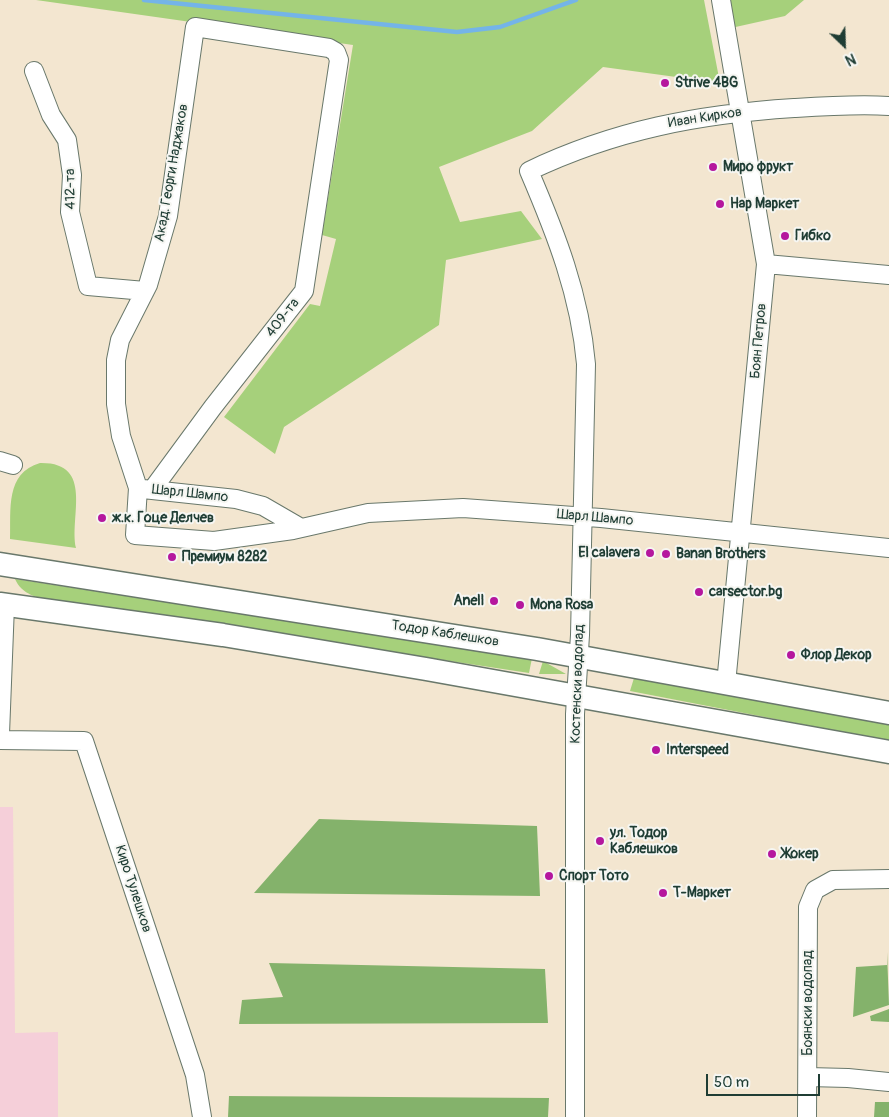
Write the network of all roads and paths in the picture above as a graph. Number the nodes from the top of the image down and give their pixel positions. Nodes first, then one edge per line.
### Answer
1 (721, 0) edge
2 (336, 52) joint
3 (34, 71) dead end
4 (889, 106) edge
5 (740, 112) junction
6 (529, 171) joint
7 (766, 264) junction
8 (889, 275) edge
9 (145, 291) junction
10 (145, 489) junction
11 (582, 517) junction
12 (301, 528) junction
13 (740, 532) junction
14 (889, 548) edge
15 (0, 564) edge
16 (2, 605) edge
17 (579, 657) junction
18 (726, 684) junction
19 (577, 694) junction
20 (889, 713) edge
21 (0, 734) edge
22 (0, 740) edge
23 (889, 752) edge
24 (889, 879) edge
25 (808, 1077) junction
26 (889, 1082) edge
27 (202, 1117) edge
28 (574, 1117) edge
29 (807, 1117) edge

1 - 5 street, Боян Петров
2 - 9 street, Акад. Георги Наджаков
2 - 10 street, 409-та
3 - 9 street, 412-та
4 - 5 street, Иван Кирков
5 - 6 street, Иван Кирков
5 - 7 street, Боян Петров
6 - 11 street, Костенски водопад
7 - 8 street
7 - 13 street, Боян Петров
9 - 10 street, Акад. Георги Наджаков
10 - 12 street, Шарл Шампо
10 - 12 street, Шарл Шампо
11 - 12 street, Шарл Шампо
11 - 13 street, Шарл Шампо
11 - 17 street, Костенски водопад
13 - 14 street, Шарл Шампо
13 - 18 street, Боян Петров
15 - 17 main road, Тодор Каблешков
16 - 19 main road
16 - 21 street
17 - 18 main road, Тодор Каблешков
17 - 19 street, Костенски водопад
18 - 20 main road, Тодор Каблешков
19 - 23 main road
19 - 28 street, Костенски водопад
22 - 27 street, Киро Тулешков
24 - 25 street, Боянски водопад
25 - 26 street
25 - 29 street, Боянски водопад

